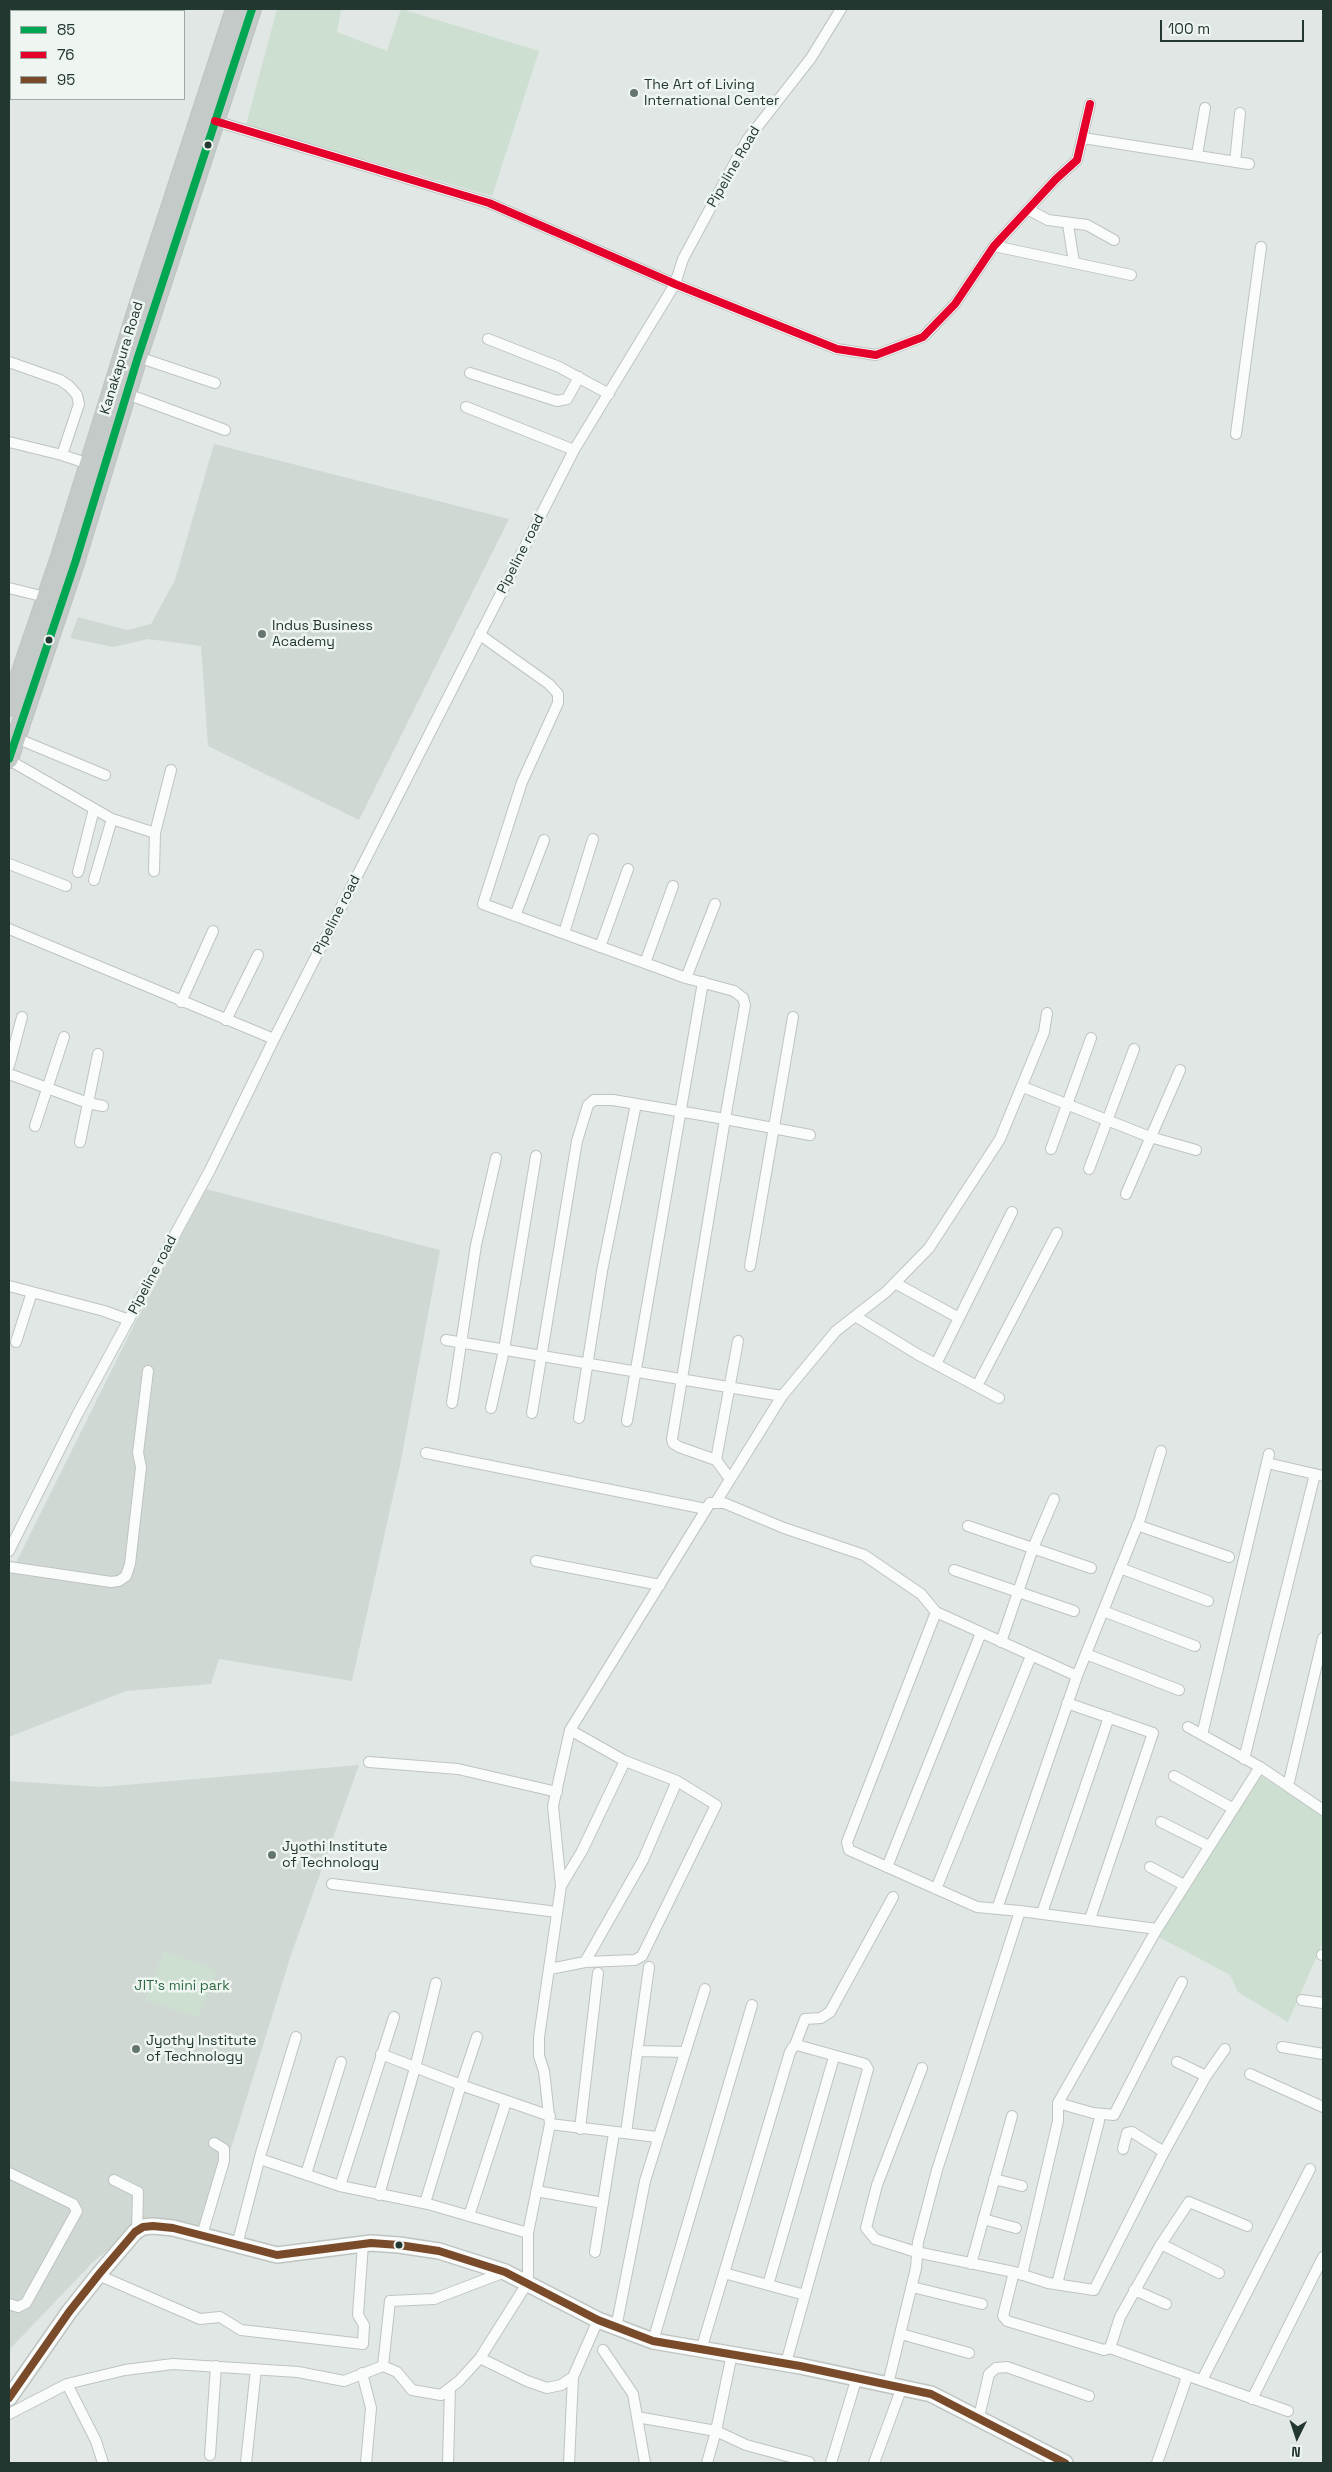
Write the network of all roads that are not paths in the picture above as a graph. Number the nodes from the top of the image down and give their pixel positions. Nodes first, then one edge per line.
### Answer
1 (235, 9) edge
2 (252, 9) edge
3 (841, 9) edge
4 (1090, 104) dead end
5 (1205, 108) dead end
6 (1240, 114) dead end
7 (216, 121) junction
8 (1083, 138) junction
9 (1197, 156) junction
10 (1235, 162) junction
11 (1249, 164) dead end
12 (1029, 210) junction
13 (1068, 224) junction
14 (1114, 240) dead end
15 (994, 246) junction
16 (1261, 247) dead end
17 (1074, 263) junction
18 (1131, 275) dead end
19 (674, 284) junction
20 (488, 339) dead end
21 (138, 357) junction
22 (9, 362) edge
23 (470, 373) dead end
24 (579, 377) junction
25 (215, 383) dead end
26 (127, 394) junction
27 (609, 394) junction
28 (466, 407) dead end
29 (108, 429) junction
30 (225, 430) dead end
31 (1236, 434) dead end
32 (9, 442) edge
33 (574, 450) junction
34 (62, 455) junction
35 (89, 464) junction
36 (9, 588) edge
37 (46, 597) junction
38 (480, 633) junction
39 (9, 707) edge
40 (16, 738) junction
41 (9, 760) edge
42 (171, 770) dead end
43 (105, 775) dead end
44 (94, 809) junction
45 (112, 819) junction
46 (155, 834) junction
47 (593, 838) dead end
48 (544, 840) dead end
49 (9, 864) edge
50 (628, 868) dead end
51 (154, 871) dead end
52 (78, 872) dead end
53 (94, 880) dead end
54 (66, 886) dead end
55 (673, 886) dead end
56 (715, 904) dead end
57 (516, 916) junction
58 (9, 929) edge
59 (213, 931) dead end
60 (564, 933) junction
61 (600, 947) junction
62 (258, 955) dead end
63 (645, 963) junction
64 (686, 978) junction
65 (703, 982) junction
66 (181, 1002) junction
67 (1047, 1013) dead end
68 (22, 1017) dead end
69 (793, 1017) dead end
70 (226, 1020) junction
71 (64, 1036) dead end
72 (1091, 1038) dead end
73 (274, 1039) junction
74 (1134, 1049) dead end
75 (98, 1054) dead end
76 (9, 1066) edge
77 (1180, 1070) dead end
78 (9, 1074) edge
79 (1023, 1087) junction
80 (49, 1088) junction
81 (1067, 1102) junction
82 (88, 1103) junction
83 (636, 1104) junction
84 (103, 1106) dead end
85 (679, 1112) junction
86 (725, 1119) junction
87 (1106, 1119) junction
88 (36, 1126) dead end
89 (774, 1128) junction
90 (810, 1135) dead end
91 (1150, 1137) junction
92 (80, 1142) dead end
93 (1051, 1149) dead end
94 (1196, 1150) dead end
95 (536, 1156) dead end
96 (496, 1158) dead end
97 (1089, 1169) dead end
98 (1126, 1194) dead end
99 (1012, 1212) dead end
100 (1057, 1233) dead end
101 (750, 1266) dead end
102 (895, 1283) junction
103 (9, 1286) edge
104 (32, 1292) junction
105 (855, 1316) junction
106 (959, 1318) junction
107 (129, 1320) junction
108 (446, 1340) dead end
109 (738, 1341) dead end
110 (16, 1342) dead end
111 (460, 1343) junction
112 (504, 1350) junction
113 (541, 1357) junction
114 (587, 1364) junction
115 (936, 1364) junction
116 (148, 1371) dead end
117 (636, 1372) junction
118 (682, 1380) junction
119 (977, 1386) junction
120 (728, 1387) junction
121 (782, 1396) junction
122 (999, 1398) dead end
123 (452, 1403) dead end
124 (491, 1408) dead end
125 (532, 1413) dead end
126 (579, 1418) dead end
127 (627, 1421) dead end
128 (1161, 1451) dead end
129 (426, 1453) dead end
130 (716, 1460) junction
131 (1319, 1475) edge
132 (730, 1479) junction
133 (1054, 1499) dead end
134 (716, 1502) junction
135 (706, 1509) junction
136 (1137, 1525) junction
137 (968, 1526) dead end
138 (1033, 1548) junction
139 (9, 1551) edge
140 (1229, 1557) dead end
141 (536, 1561) dead end
142 (9, 1567) edge
143 (1091, 1568) dead end
144 (1120, 1568) junction
145 (954, 1570) dead end
146 (660, 1585) junction
147 (1018, 1592) junction
148 (1208, 1601) dead end
149 (1074, 1611) dead end
150 (1103, 1611) junction
151 (936, 1612) junction
152 (981, 1633) junction
153 (1323, 1638) edge
154 (1001, 1642) junction
155 (1195, 1646) dead end
156 (1086, 1654) junction
157 (1031, 1656) junction
158 (1077, 1676) junction
159 (1179, 1690) dead end
160 (1068, 1703) junction
161 (1109, 1717) junction
162 (1188, 1727) dead end
163 (570, 1730) junction
164 (1202, 1735) junction
165 (1244, 1759) junction
166 (625, 1760) junction
167 (369, 1762) dead end
168 (1260, 1767) junction
169 (1174, 1776) dead end
170 (677, 1781) junction
171 (1288, 1786) junction
172 (556, 1792) junction
173 (1232, 1808) junction
174 (1323, 1810) edge
175 (1161, 1822) dead end
176 (1209, 1846) junction
177 (888, 1867) junction
178 (1150, 1868) dead end
179 (332, 1884) dead end
180 (1184, 1885) junction
181 (561, 1886) junction
182 (936, 1889) junction
183 (893, 1897) dead end
184 (997, 1909) junction
185 (1020, 1911) junction
186 (557, 1912) junction
187 (1042, 1913) junction
188 (1090, 1919) junction
189 (1157, 1929) junction
190 (585, 1962) junction
191 (649, 1967) dead end
192 (550, 1969) junction
193 (598, 1973) dead end
194 (1182, 1982) dead end
195 (436, 1983) dead end
196 (706, 1989) dead end
197 (1302, 2000) dead end
198 (1323, 2003) edge
199 (752, 2006) dead end
200 (394, 2017) dead end
201 (296, 2037) dead end
202 (477, 2037) dead end
203 (795, 2045) junction
204 (1282, 2047) dead end
205 (1225, 2048) dead end
206 (637, 2051) junction
207 (685, 2052) junction
208 (381, 2054) junction
209 (1323, 2054) edge
210 (834, 2057) junction
211 (341, 2062) dead end
212 (1177, 2062) dead end
213 (415, 2068) junction
214 (922, 2068) dead end
215 (1250, 2074) dead end
216 (1206, 2076) junction
217 (461, 2085) junction
218 (506, 2102) junction
219 (1058, 2103) junction
220 (1323, 2107) edge
221 (1012, 2116) dead end
222 (550, 2120) junction
223 (1099, 2121) dead end
224 (580, 2129) junction
225 (614, 2133) junction
226 (626, 2133) junction
227 (658, 2137) junction
228 (214, 2143) dead end
229 (1123, 2148) dead end
230 (1164, 2152) junction
231 (260, 2159) junction
232 (1310, 2169) dead end
233 (9, 2173) edge
234 (306, 2174) junction
235 (994, 2179) junction
236 (114, 2180) dead end
237 (340, 2186) junction
238 (1022, 2186) dead end
239 (536, 2192) junction
240 (379, 2194) junction
241 (425, 2203) junction
242 (603, 2203) junction
243 (469, 2216) junction
244 (983, 2219) junction
245 (1247, 2226) dead end
246 (1016, 2228) dead end
247 (137, 2231) junction
248 (528, 2233) junction
249 (202, 2235) junction
250 (363, 2244) junction
251 (1161, 2244) junction
252 (237, 2245) junction
253 (595, 2252) dead end
254 (916, 2252) junction
255 (1323, 2257) edge
256 (971, 2264) junction
257 (505, 2272) junction
258 (724, 2273) junction
259 (1219, 2273) dead end
260 (1018, 2274) junction
261 (98, 2276) junction
262 (528, 2282) junction
263 (1057, 2284) junction
264 (768, 2285) junction
265 (912, 2287) junction
266 (1134, 2290) junction
267 (805, 2295) junction
268 (9, 2304) edge
269 (982, 2304) dead end
270 (1166, 2304) dead end
271 (598, 2320) junction
272 (616, 2328) junction
273 (901, 2334) junction
274 (653, 2341) junction
275 (1110, 2348) junction
276 (603, 2350) dead end
277 (701, 2350) junction
278 (969, 2353) dead end
279 (732, 2354) junction
280 (480, 2358) junction
281 (786, 2363) junction
282 (216, 2366) junction
283 (383, 2366) junction
284 (256, 2369) junction
285 (362, 2373) junction
286 (1186, 2375) junction
287 (856, 2377) junction
288 (573, 2378) junction
289 (1202, 2380) junction
290 (67, 2384) junction
291 (895, 2385) junction
292 (450, 2388) junction
293 (1089, 2396) dead end
294 (9, 2398) edge
295 (1252, 2399) junction
296 (1288, 2411) dead end
297 (9, 2414) edge
298 (637, 2417) junction
299 (979, 2418) junction
300 (716, 2432) junction
301 (210, 2455) dead end
302 (810, 2462) dead end
303 (103, 2463) edge
304 (246, 2463) edge
305 (366, 2463) edge
306 (448, 2463) edge
307 (569, 2463) edge
308 (645, 2463) edge
309 (707, 2463) edge
310 (831, 2463) edge
311 (874, 2463) edge
312 (1064, 2463) edge
313 (1157, 2463) edge

1 - 29 highway, Kanakapura Road
2 - 7 highway, Kanakapura Road
3 - 19 street, Pipeline Road
4 - 8 street
5 - 9 street
6 - 10 street
7 - 19 street
7 - 21 highway, Kanakapura Road
8 - 9 street
8 - 12 street
9 - 10 street
10 - 11 street
12 - 13 street
12 - 15 street
13 - 14 street
13 - 17 street
15 - 17 street
15 - 19 street
16 - 31 street
17 - 18 street
19 - 27 street, Pipeline road
20 - 24 street
21 - 25 street
21 - 26 highway, Kanakapura Road
22 - 34 street
23 - 24 street
24 - 27 street
26 - 29 highway, Kanakapura Road
26 - 30 street
27 - 33 street, Pipeline road
28 - 33 street
29 - 35 highway, Kanakapura Road
29 - 40 highway, Kanakapura Road
32 - 34 street
33 - 38 street, Pipeline road
34 - 35 street
35 - 37 highway, Kanakapura Road
36 - 37 street
37 - 39 highway, Kanakapura Road
38 - 57 street
38 - 73 street, Pipeline road
40 - 41 highway, Kanakapura Road
40 - 43 street
41 - 44 street
42 - 46 street
44 - 45 street
44 - 52 street
45 - 46 street
45 - 53 street
46 - 51 street
47 - 60 street
48 - 57 street
49 - 54 street
50 - 61 street
55 - 63 street
56 - 64 street
57 - 60 street
58 - 66 street
59 - 66 street
60 - 61 street
61 - 63 street
62 - 70 street
63 - 64 street
64 - 65 street
65 - 85 street
65 - 86 street
66 - 70 street
67 - 79 street
68 - 76 street
69 - 89 street
70 - 73 street
71 - 80 street
72 - 81 street
73 - 107 street, Pipeline road
74 - 87 street
75 - 82 street
77 - 91 street
78 - 80 street
79 - 81 street
79 - 102 street
80 - 82 street
80 - 88 street
81 - 87 street
81 - 93 street
82 - 84 street
82 - 92 street
83 - 85 street
83 - 113 street
83 - 114 street
85 - 86 street
85 - 117 street
86 - 89 street
86 - 118 street
87 - 91 street
87 - 97 street
89 - 90 street
89 - 101 street
91 - 94 street
91 - 98 street
95 - 112 street
96 - 111 street
99 - 106 street
100 - 119 street
102 - 105 street
102 - 106 street
103 - 104 street
104 - 107 street
104 - 110 street
105 - 115 street
105 - 121 street
106 - 115 street
107 - 139 street, Pipeline road
108 - 111 street
109 - 120 street
111 - 112 street
111 - 123 street
112 - 113 street
112 - 124 street
113 - 114 street
113 - 125 street
114 - 117 street
114 - 126 street
115 - 119 street
116 - 142 street
117 - 118 street
117 - 127 street
118 - 120 street
118 - 130 street
119 - 122 street
120 - 121 street
120 - 130 street
121 - 132 street
128 - 136 street
129 - 135 street
130 - 132 street
131 - 164 street
131 - 165 street
132 - 134 street
133 - 138 street
134 - 135 street
134 - 151 street
135 - 146 street
136 - 140 street
136 - 144 street
137 - 138 street
138 - 143 street
138 - 147 street
141 - 146 street
144 - 148 street
144 - 150 street
145 - 147 street
146 - 163 street
147 - 149 street
147 - 154 street
150 - 155 street
150 - 156 street
151 - 152 street
151 - 177 street
152 - 154 street
152 - 177 street
153 - 171 street
154 - 157 street
156 - 158 street
156 - 159 street
157 - 158 street
157 - 182 street
158 - 160 street
160 - 161 street
160 - 184 street
161 - 187 street
161 - 188 street
162 - 164 street
163 - 166 street
163 - 172 street
164 - 165 street
165 - 168 street
166 - 170 street
166 - 181 street
167 - 172 street
168 - 171 street
168 - 173 street
169 - 173 street
170 - 190 street
170 - 190 street
171 - 174 street
172 - 181 street
173 - 176 street
175 - 176 street
176 - 180 street
177 - 182 street
178 - 180 street
179 - 186 street
180 - 189 street
181 - 186 street
182 - 184 street
183 - 203 street
184 - 185 street
185 - 187 street
185 - 254 street
186 - 192 street
187 - 188 street
188 - 189 street
189 - 219 street
190 - 192 street
191 - 206 street
192 - 222 street
193 - 224 street
194 - 219 street
195 - 213 street
196 - 207 street
197 - 198 street
199 - 274 street
200 - 208 street
201 - 231 street
202 - 217 street
203 - 210 street
203 - 258 street
204 - 209 street
205 - 216 street
206 - 207 street
206 - 226 street
207 - 227 street
208 - 213 street
208 - 237 street
210 - 264 street
210 - 267 street
211 - 234 street
212 - 216 street
213 - 217 street
213 - 240 street
214 - 254 street
215 - 220 street
216 - 230 street
217 - 218 street
217 - 241 street
218 - 222 street
218 - 243 street
219 - 260 street
221 - 235 street
222 - 224 street
222 - 239 street
223 - 263 street
224 - 225 street
225 - 226 street
225 - 242 street
226 - 227 street
227 - 272 street
228 - 249 street
229 - 230 street
230 - 263 street
231 - 234 street
231 - 252 street
232 - 289 street
233 - 268 street
234 - 237 street
235 - 238 street
235 - 244 street
236 - 247 street
237 - 240 street
239 - 242 street
239 - 248 street
240 - 241 street
241 - 243 street
242 - 253 street
243 - 248 street
244 - 246 street
244 - 256 street
245 - 251 street
247 - 249 main road
247 - 261 main road
248 - 262 street
249 - 252 main road
250 - 252 main road
250 - 257 main road
250 - 261 street
251 - 259 street
251 - 266 street
254 - 256 street
254 - 265 street
255 - 295 street
256 - 260 street
257 - 262 main road
257 - 283 street
258 - 264 street
258 - 277 street
260 - 263 street
260 - 275 street
261 - 294 main road
262 - 271 main road
262 - 280 street
264 - 267 street
265 - 269 street
265 - 273 street
266 - 270 street
266 - 275 street
267 - 281 street
271 - 272 main road
271 - 288 street
272 - 274 main road
273 - 278 street
273 - 291 street
274 - 277 main road
275 - 286 street
276 - 298 street
277 - 279 main road
279 - 281 main road
279 - 300 street
280 - 288 street
280 - 292 street
281 - 287 main road
282 - 284 street
282 - 290 street
282 - 301 street
283 - 285 street
283 - 292 street
284 - 285 street
284 - 304 street
285 - 305 street
286 - 289 street
286 - 313 street
287 - 291 main road
287 - 310 street
288 - 307 street
289 - 295 street
290 - 297 street
290 - 303 street
291 - 299 main road
291 - 311 street
292 - 306 street
293 - 299 street
295 - 296 street
298 - 300 street
298 - 308 street
299 - 312 main road
300 - 302 street
300 - 309 street

